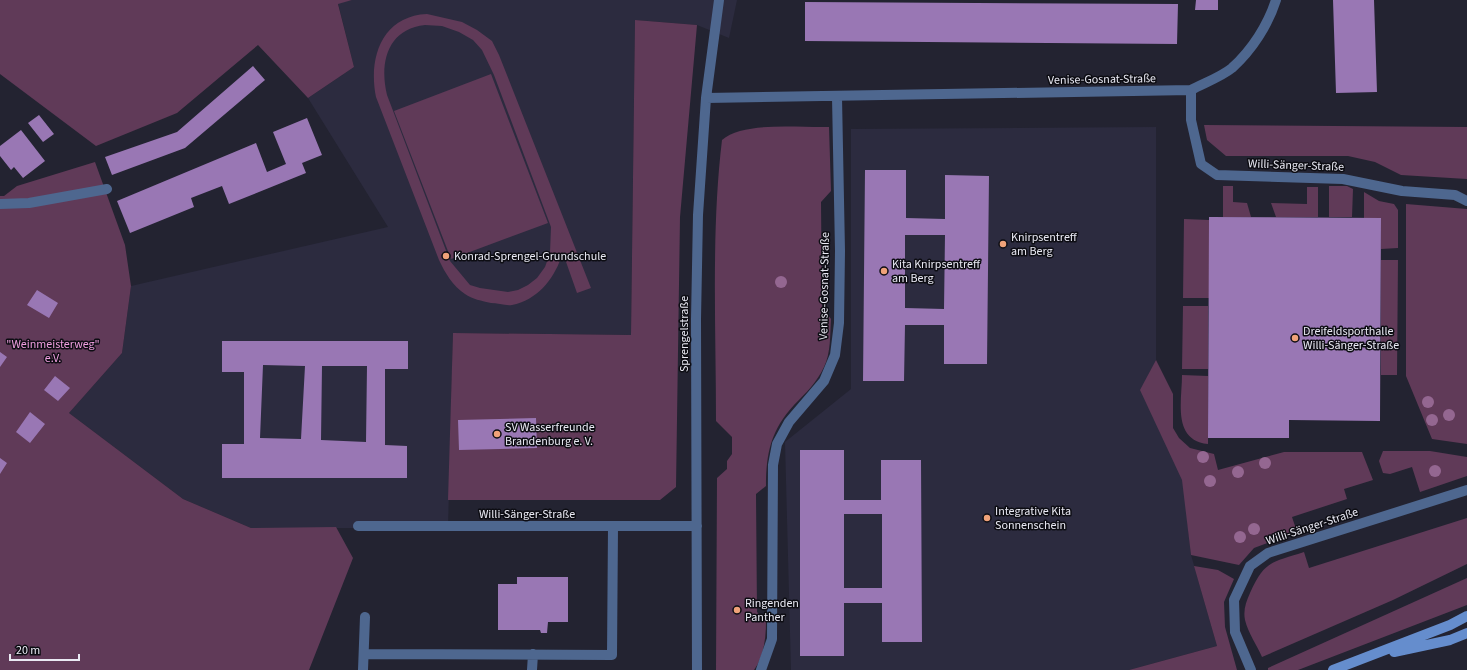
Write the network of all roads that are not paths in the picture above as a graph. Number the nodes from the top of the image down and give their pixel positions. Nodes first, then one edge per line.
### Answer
1 (719, 0) edge
2 (1276, 0) edge
3 (1191, 90) junction
4 (837, 97) junction
5 (706, 98) junction
6 (108, 189) dead end
7 (1467, 201) edge
8 (0, 204) edge
9 (1467, 490) edge
10 (358, 526) dead end
11 (697, 526) junction
12 (612, 527) junction
13 (1467, 616) edge
14 (365, 617) dead end
15 (1467, 633) edge
16 (364, 654) junction
17 (533, 654) junction
18 (1363, 659) junction
19 (363, 670) edge
20 (532, 670) edge
21 (697, 670) edge
22 (761, 670) edge
23 (1251, 670) edge
24 (1333, 670) edge

1 - 5 street, Sprengelstraße
2 - 3 street, Venise-Gosnat-Straße
3 - 4 street, Venise-Gosnat-Straße
3 - 7 street, Willi-Sänger-Straße
4 - 5 street, Venise-Gosnat-Straße
4 - 22 street, Venise-Gosnat-Straße
5 - 11 street, Sprengelstraße
6 - 8 street
9 - 23 street, Willi-Sänger-Straße
10 - 12 street, Willi-Sänger-Straße
11 - 12 street, Willi-Sänger-Straße
11 - 21 street, Sprengelstraße
12 - 17 street
13 - 18 main road
14 - 16 street
15 - 18 main road
16 - 17 street
16 - 19 street
17 - 20 street
18 - 24 main road

